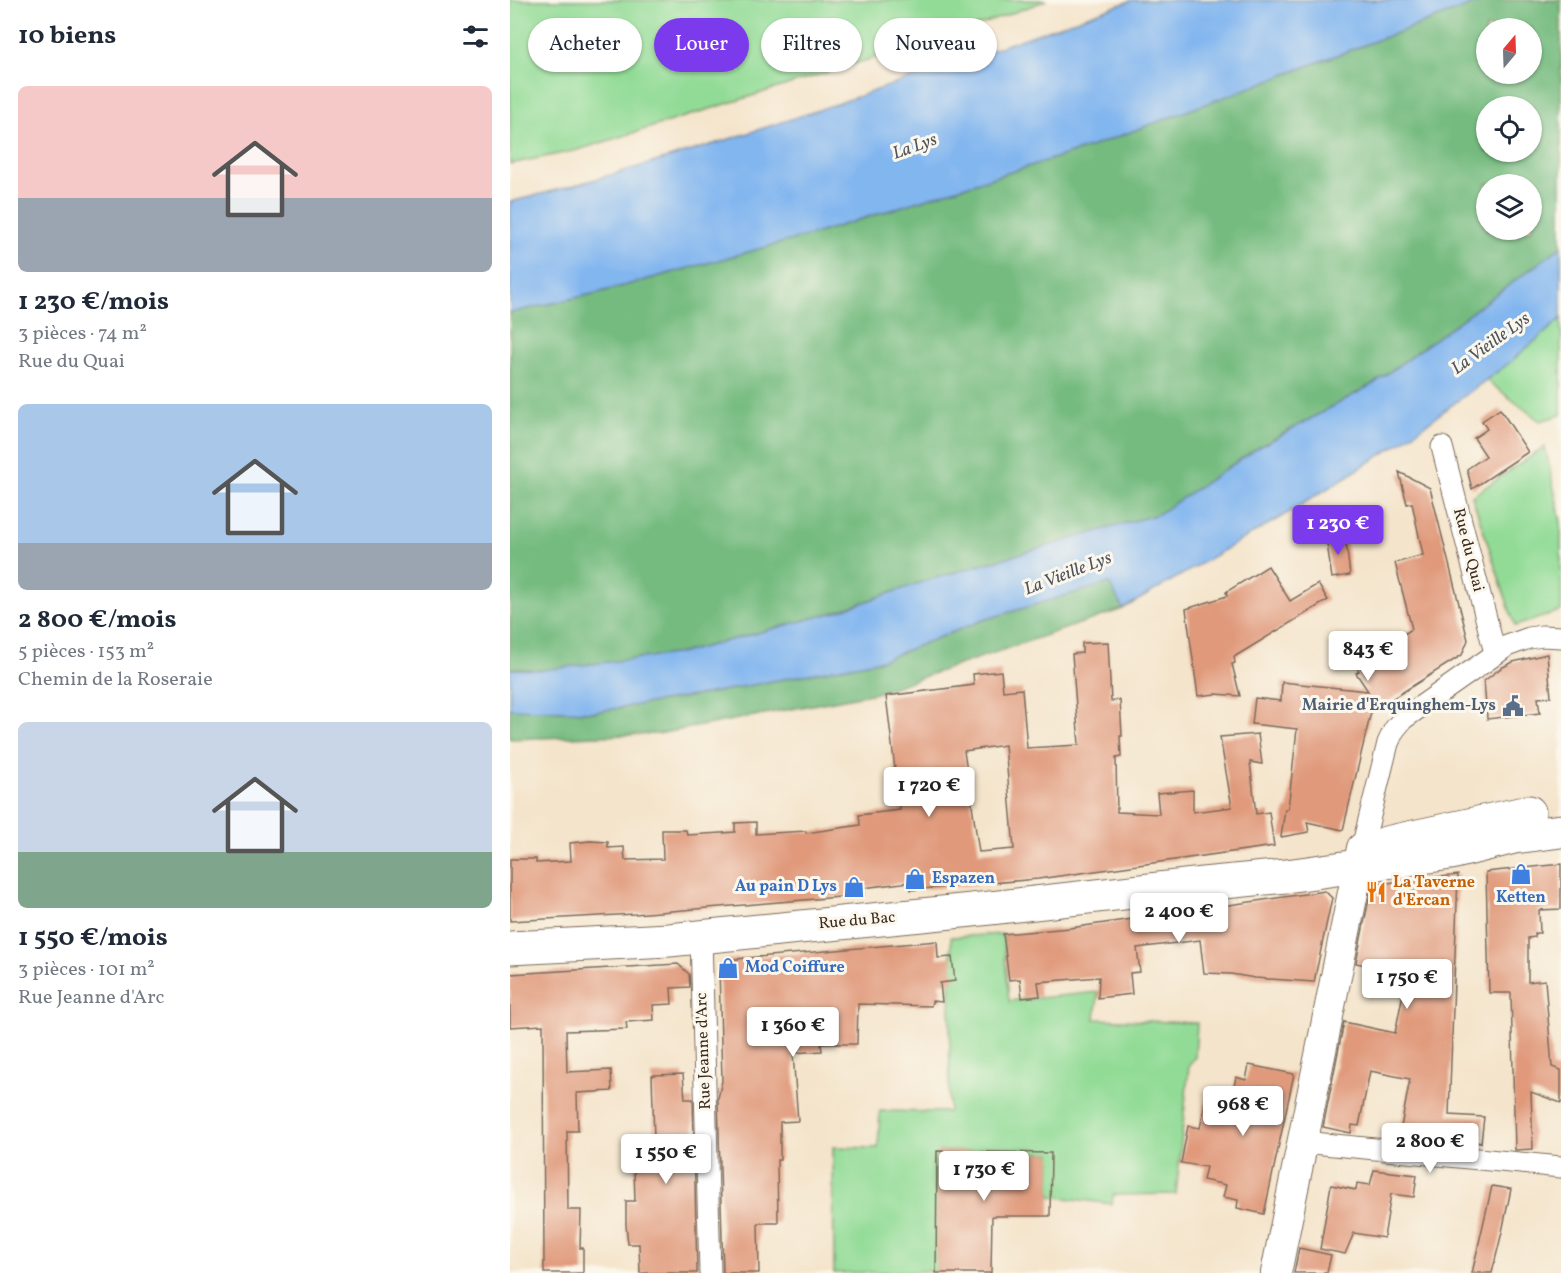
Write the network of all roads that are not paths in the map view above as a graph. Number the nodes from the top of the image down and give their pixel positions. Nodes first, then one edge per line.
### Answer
1 (1442, 447) dead end
2 (1561, 636) edge
3 (1495, 653) junction
4 (1561, 808) edge
5 (1561, 831) edge
6 (1360, 858) junction
7 (701, 936) junction
8 (510, 948) edge
9 (1303, 1142) junction
10 (1561, 1167) edge
11 (710, 1273) edge
12 (1276, 1273) edge

1 - 3 street, Rue du Quai
2 - 3 street
3 - 6 street
4 - 6 main road
5 - 6 main road
6 - 7 main road, Rue du Bac
6 - 9 street
7 - 8 main road, Rue du Bac
7 - 11 street, Rue Jeanne d'Arc
9 - 10 street
9 - 12 street

